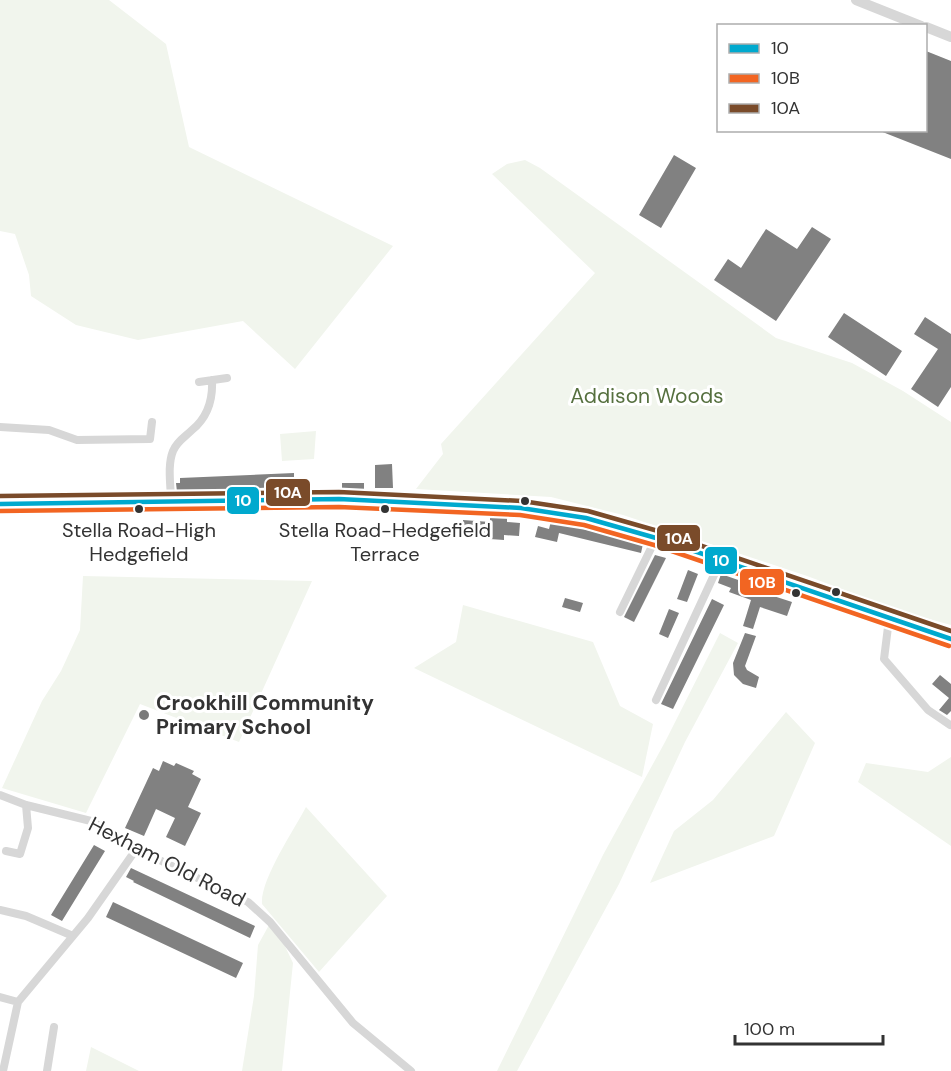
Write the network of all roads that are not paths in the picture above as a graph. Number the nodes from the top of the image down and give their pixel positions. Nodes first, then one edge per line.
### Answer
1 (856, 0) edge
2 (918, 24) edge
3 (927, 28) edge
4 (951, 37) edge
5 (227, 378) dead end
6 (212, 380) junction
7 (199, 382) dead end
8 (152, 422) dead end
9 (0, 427) edge
10 (171, 502) junction
11 (0, 504) edge
12 (656, 538) junction
13 (721, 560) junction
14 (620, 612) dead end
15 (889, 619) junction
16 (951, 639) edge
17 (656, 700) dead end
18 (950, 725) edge
19 (0, 795) edge
20 (26, 805) junction
21 (137, 848) junction
22 (6, 850) dead end
23 (0, 910) edge
24 (73, 936) junction
25 (0, 997) edge
26 (18, 1002) junction
27 (54, 1027) dead end
28 (3, 1071) edge
29 (46, 1071) edge
30 (411, 1071) edge

1 - 2 street
3 - 4 street
5 - 6 street
6 - 7 street
6 - 10 street
8 - 9 street
10 - 11 main road
10 - 12 main road
12 - 13 main road
12 - 14 street
13 - 15 main road
13 - 17 street
15 - 16 main road
15 - 18 street
19 - 20 street, Hexham Old Road
20 - 21 street, Hexham Old Road
20 - 22 street
21 - 24 street
21 - 30 street, Hexham Old Road
23 - 24 street
24 - 26 street
25 - 26 street
26 - 28 street
27 - 29 street

